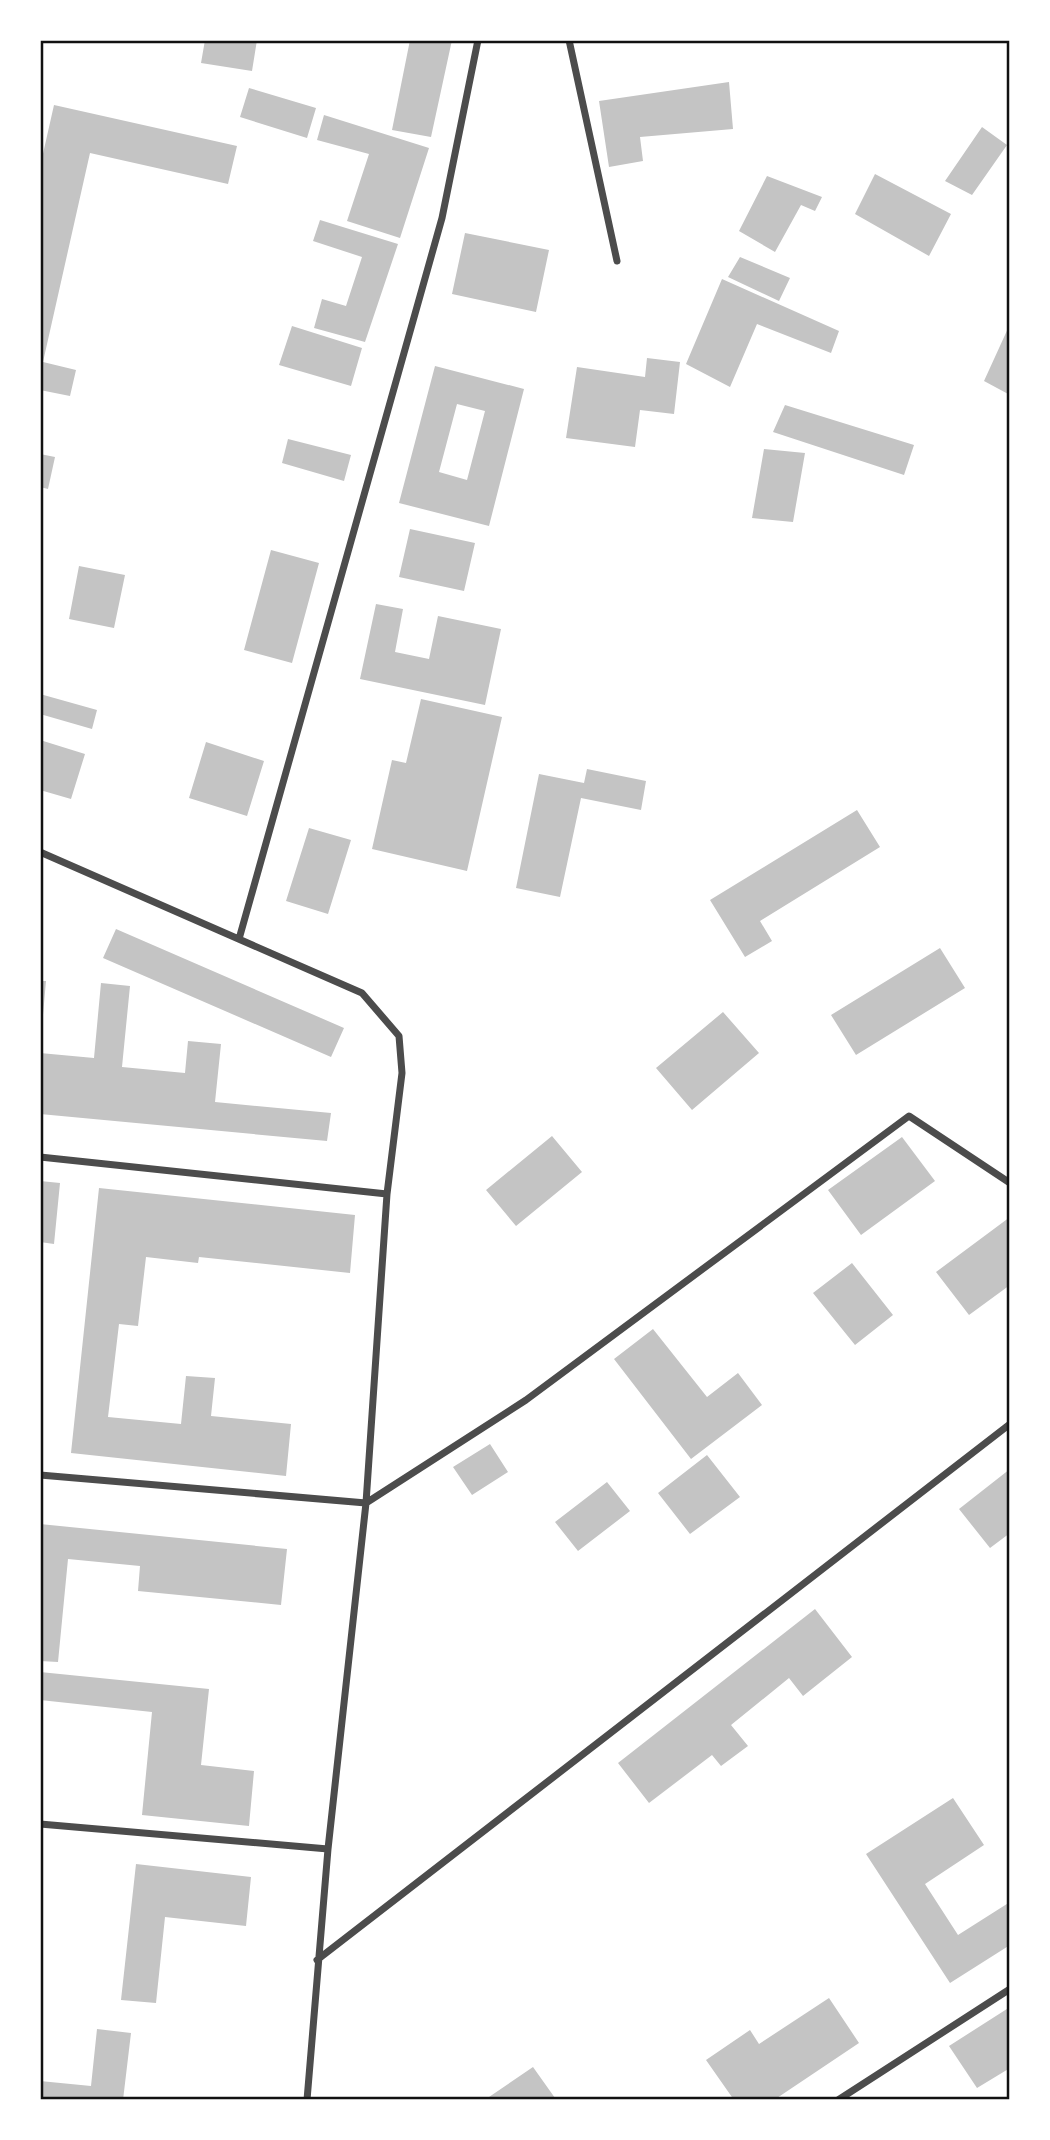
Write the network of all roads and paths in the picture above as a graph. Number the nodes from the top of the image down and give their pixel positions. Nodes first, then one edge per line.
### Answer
1 (478, 40) edge
2 (569, 40) edge
3 (617, 261) dead end
4 (40, 852) edge
5 (239, 939) junction
6 (40, 1157) edge
7 (1010, 1183) edge
8 (387, 1194) junction
9 (1010, 1424) edge
10 (40, 1475) edge
11 (366, 1503) junction
12 (40, 1824) edge
13 (328, 1849) junction
14 (317, 1959) junction
15 (1010, 1989) edge
16 (307, 2100) edge
17 (838, 2100) edge

1 - 5 street
2 - 3 street
4 - 5 street
5 - 8 street
6 - 8 street
7 - 11 street
8 - 11 street
9 - 14 street
10 - 11 street
11 - 13 street
12 - 13 street
13 - 14 street
14 - 16 street
15 - 17 street

